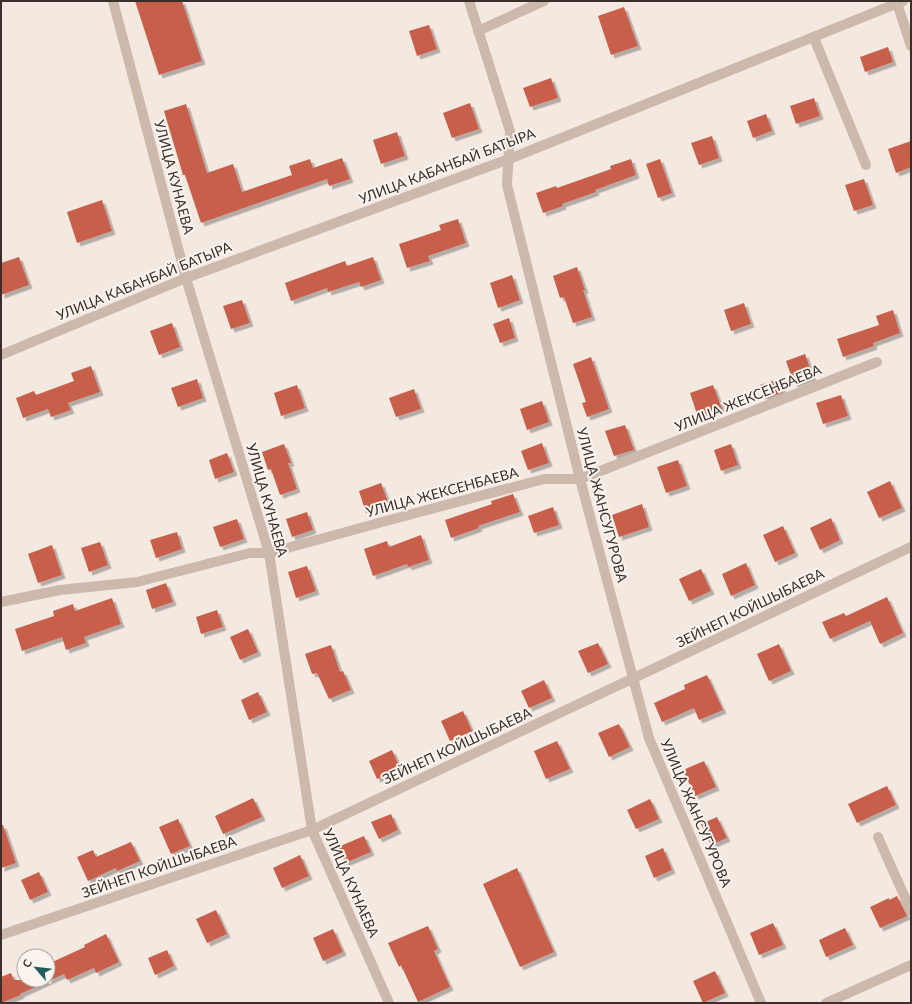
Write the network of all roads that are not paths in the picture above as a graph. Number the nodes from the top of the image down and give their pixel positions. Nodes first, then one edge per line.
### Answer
1 (114, 1) edge
2 (469, 1) edge
3 (544, 1) edge
4 (900, 2) edge
5 (478, 31) junction
6 (814, 38) junction
7 (911, 46) edge
8 (509, 159) junction
9 (866, 165) dead end
10 (186, 278) junction
11 (1, 355) edge
12 (877, 362) dead end
13 (580, 479) junction
14 (911, 547) edge
15 (269, 553) junction
16 (1, 602) edge
17 (633, 680) junction
18 (312, 830) junction
19 (878, 837) dead end
20 (911, 911) edge
21 (1, 935) edge
22 (911, 964) edge
23 (389, 1003) edge
24 (761, 1003) edge
25 (826, 1003) edge

1 - 10 street, УЛИЦА КУНАЕВА
2 - 5 street, УЛИЦА ЖАНСУГУРОВА
3 - 5 street
4 - 6 street, УЛИЦА КАБАНБАЙ БАТЫРА
4 - 7 street
5 - 8 street, УЛИЦА ЖАНСУГУРОВА
6 - 8 street, УЛИЦА КАБАНБАЙ БАТЫРА
6 - 9 street
8 - 10 street, УЛИЦА КАБАНБАЙ БАТЫРА
8 - 13 street, УЛИЦА ЖАНСУГУРОВА
10 - 11 street, УЛИЦА КАБАНБАЙ БАТЫРА
10 - 15 street, УЛИЦА КУНАЕВА
12 - 13 street, УЛИЦА ЖЕКСЕНБАЕВА
13 - 15 street, УЛИЦА ЖЕКСЕНБАЕВА
13 - 17 street, УЛИЦА ЖАНСУГУРОВА
14 - 17 street, ЗЕЙНЕП КОЙШЫБАЕВА
15 - 16 street, УЛИЦА ЖЕКСЕНБАЕВА
15 - 18 street, УЛИЦА КУНАЕВА
17 - 18 street, ЗЕЙНЕП КОЙШЫБАЕВА
17 - 24 street, УЛИЦА ЖАНСУГУРОВА
18 - 21 street, ЗЕЙНЕП КОЙШЫБАЕВА
18 - 23 street, УЛИЦА КУНАЕВА
19 - 20 street
22 - 25 street

